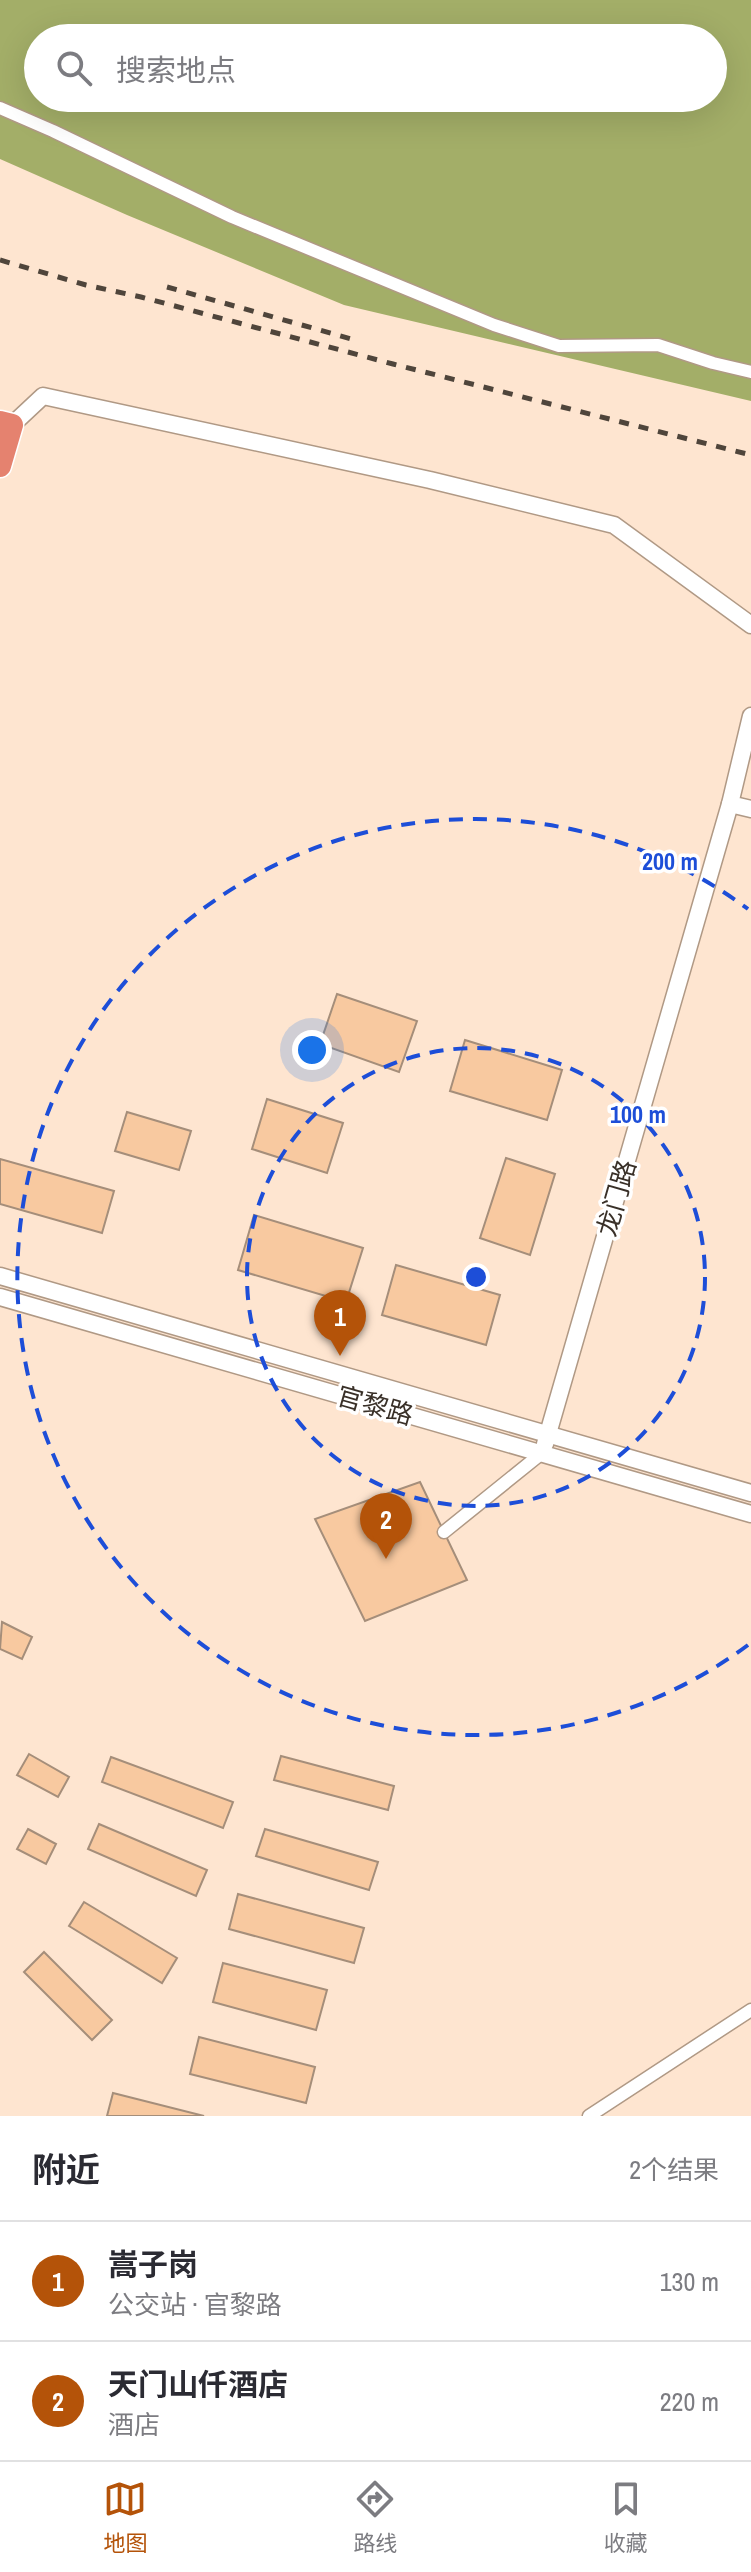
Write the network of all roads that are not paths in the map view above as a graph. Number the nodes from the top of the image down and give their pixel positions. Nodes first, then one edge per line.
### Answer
1 (0, 108) edge
2 (751, 372) edge
3 (6, 424) edge
4 (0, 463) edge
5 (751, 625) edge
6 (751, 716) edge
7 (730, 804) junction
8 (751, 809) edge
9 (0, 1276) edge
10 (0, 1297) edge
11 (548, 1434) junction
12 (542, 1453) junction
13 (751, 1493) edge
14 (751, 1514) edge
15 (444, 1532) dead end
16 (751, 2010) edge
17 (589, 2116) edge

1 - 2 street
3 - 4 highway
3 - 5 street
6 - 7 street, 龙门路
7 - 8 street
7 - 11 street, 龙门路
9 - 11 street, 官黎路
10 - 12 street, 官黎路
11 - 12 street, 龙门路
11 - 13 street, 官黎路
12 - 14 street, 官黎路
12 - 15 street
16 - 17 street

